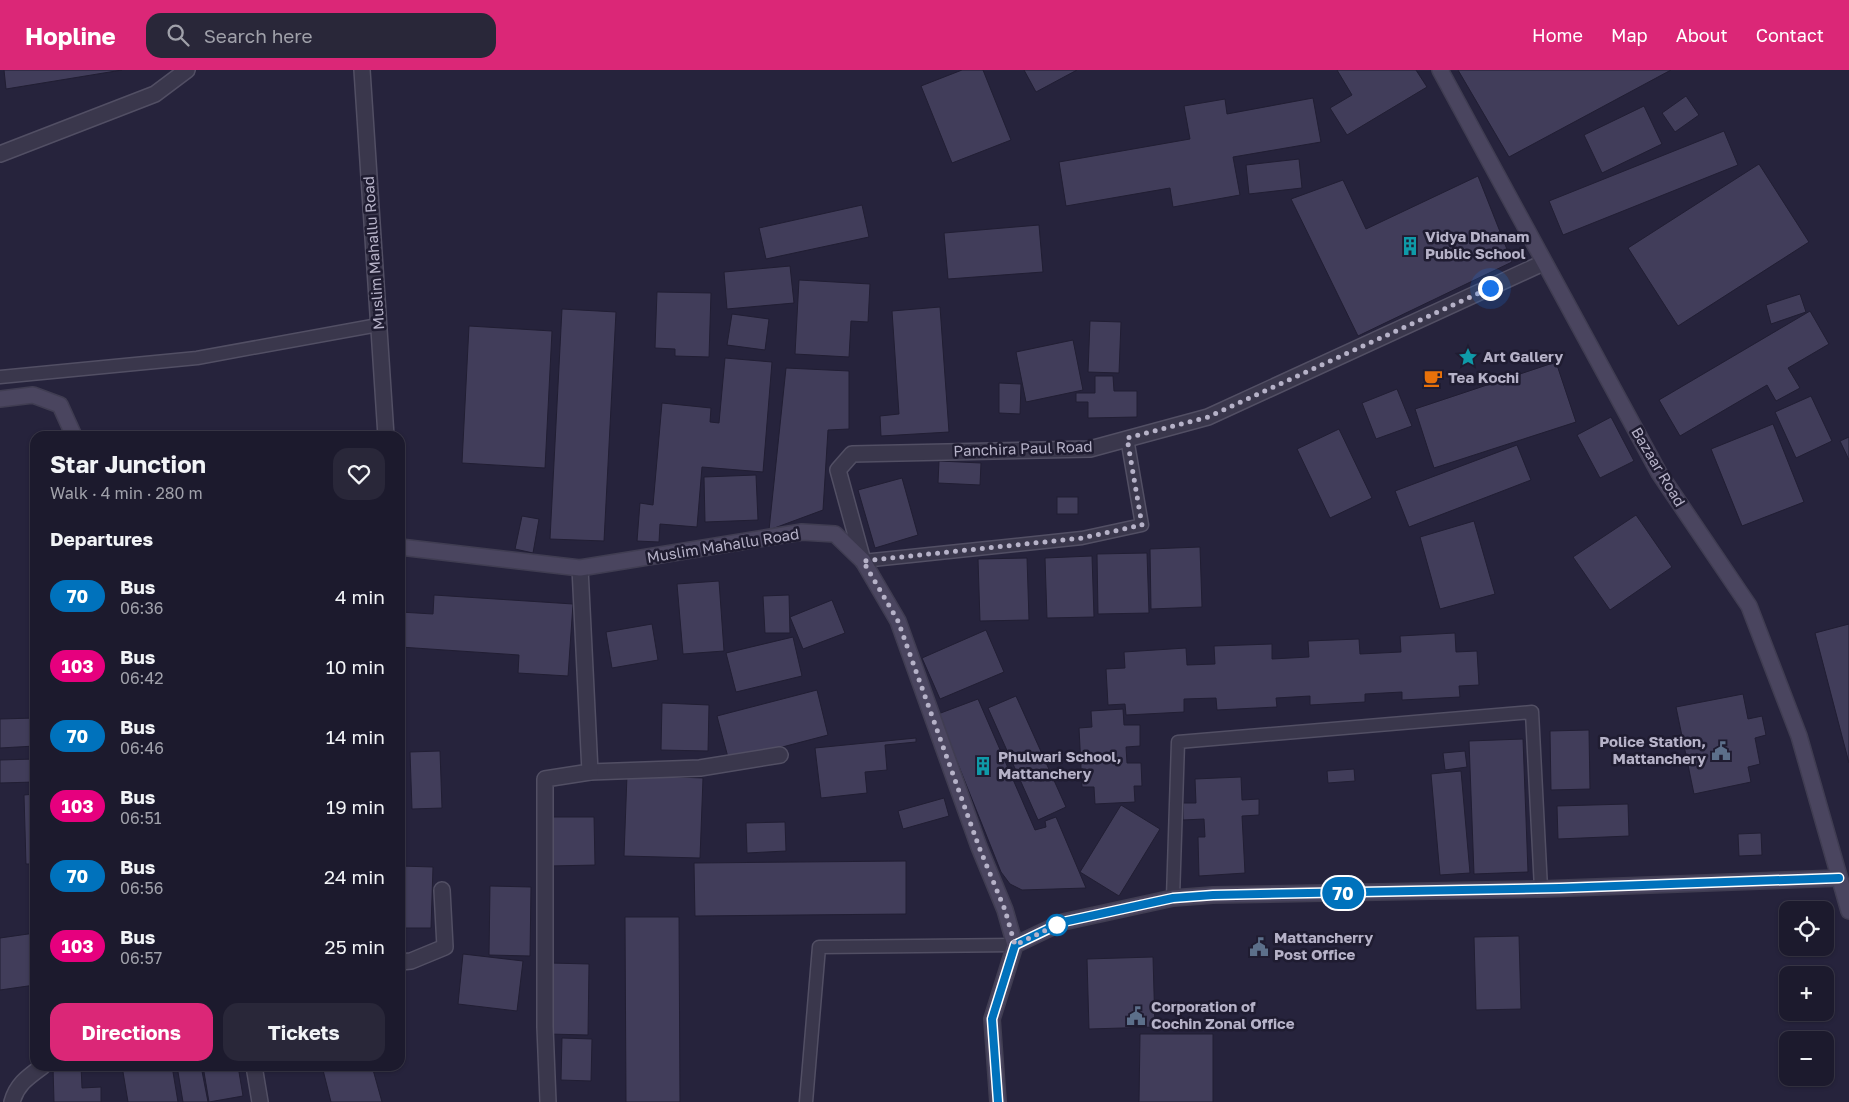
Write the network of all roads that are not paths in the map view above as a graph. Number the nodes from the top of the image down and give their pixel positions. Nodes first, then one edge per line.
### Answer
1 (187, 70) edge
2 (362, 70) edge
3 (1440, 70) edge
4 (0, 154) edge
5 (1544, 263) junction
6 (378, 325) junction
7 (0, 377) edge
8 (0, 399) edge
9 (72, 431) edge
10 (386, 431) edge
11 (1127, 438) junction
12 (405, 548) edge
13 (863, 561) junction
14 (580, 568) junction
15 (780, 755) dead end
16 (590, 772) junction
17 (1839, 878) junction
18 (1541, 889) junction
19 (442, 890) dead end
20 (1173, 898) junction
21 (1849, 911) edge
22 (1015, 945) junction
23 (405, 962) edge
24 (36, 1071) edge
25 (255, 1071) edge
26 (12, 1102) edge
27 (260, 1102) edge
28 (548, 1102) edge
29 (806, 1102) edge
30 (998, 1102) edge

1 - 4 street
2 - 6 street, Muslim Mahallu Road
3 - 5 street, Bazaar Road
5 - 11 street, Panchira Paul Road
5 - 17 street, Bazaar Road
6 - 7 lane
6 - 10 street, Muslim Mahallu Road
8 - 9 street
11 - 13 lane
11 - 13 street, Panchira Paul Road
12 - 14 street, Muslim Mahallu Road
13 - 14 street, Muslim Mahallu Road
13 - 22 street, Muslim Mahallu Road
14 - 16 street
15 - 16 street
16 - 28 street
17 - 18 street
17 - 21 street, Bazaar Road
18 - 20 street
18 - 20 lane
19 - 23 street
20 - 22 street
22 - 29 lane
22 - 30 street
24 - 26 street
25 - 27 street

